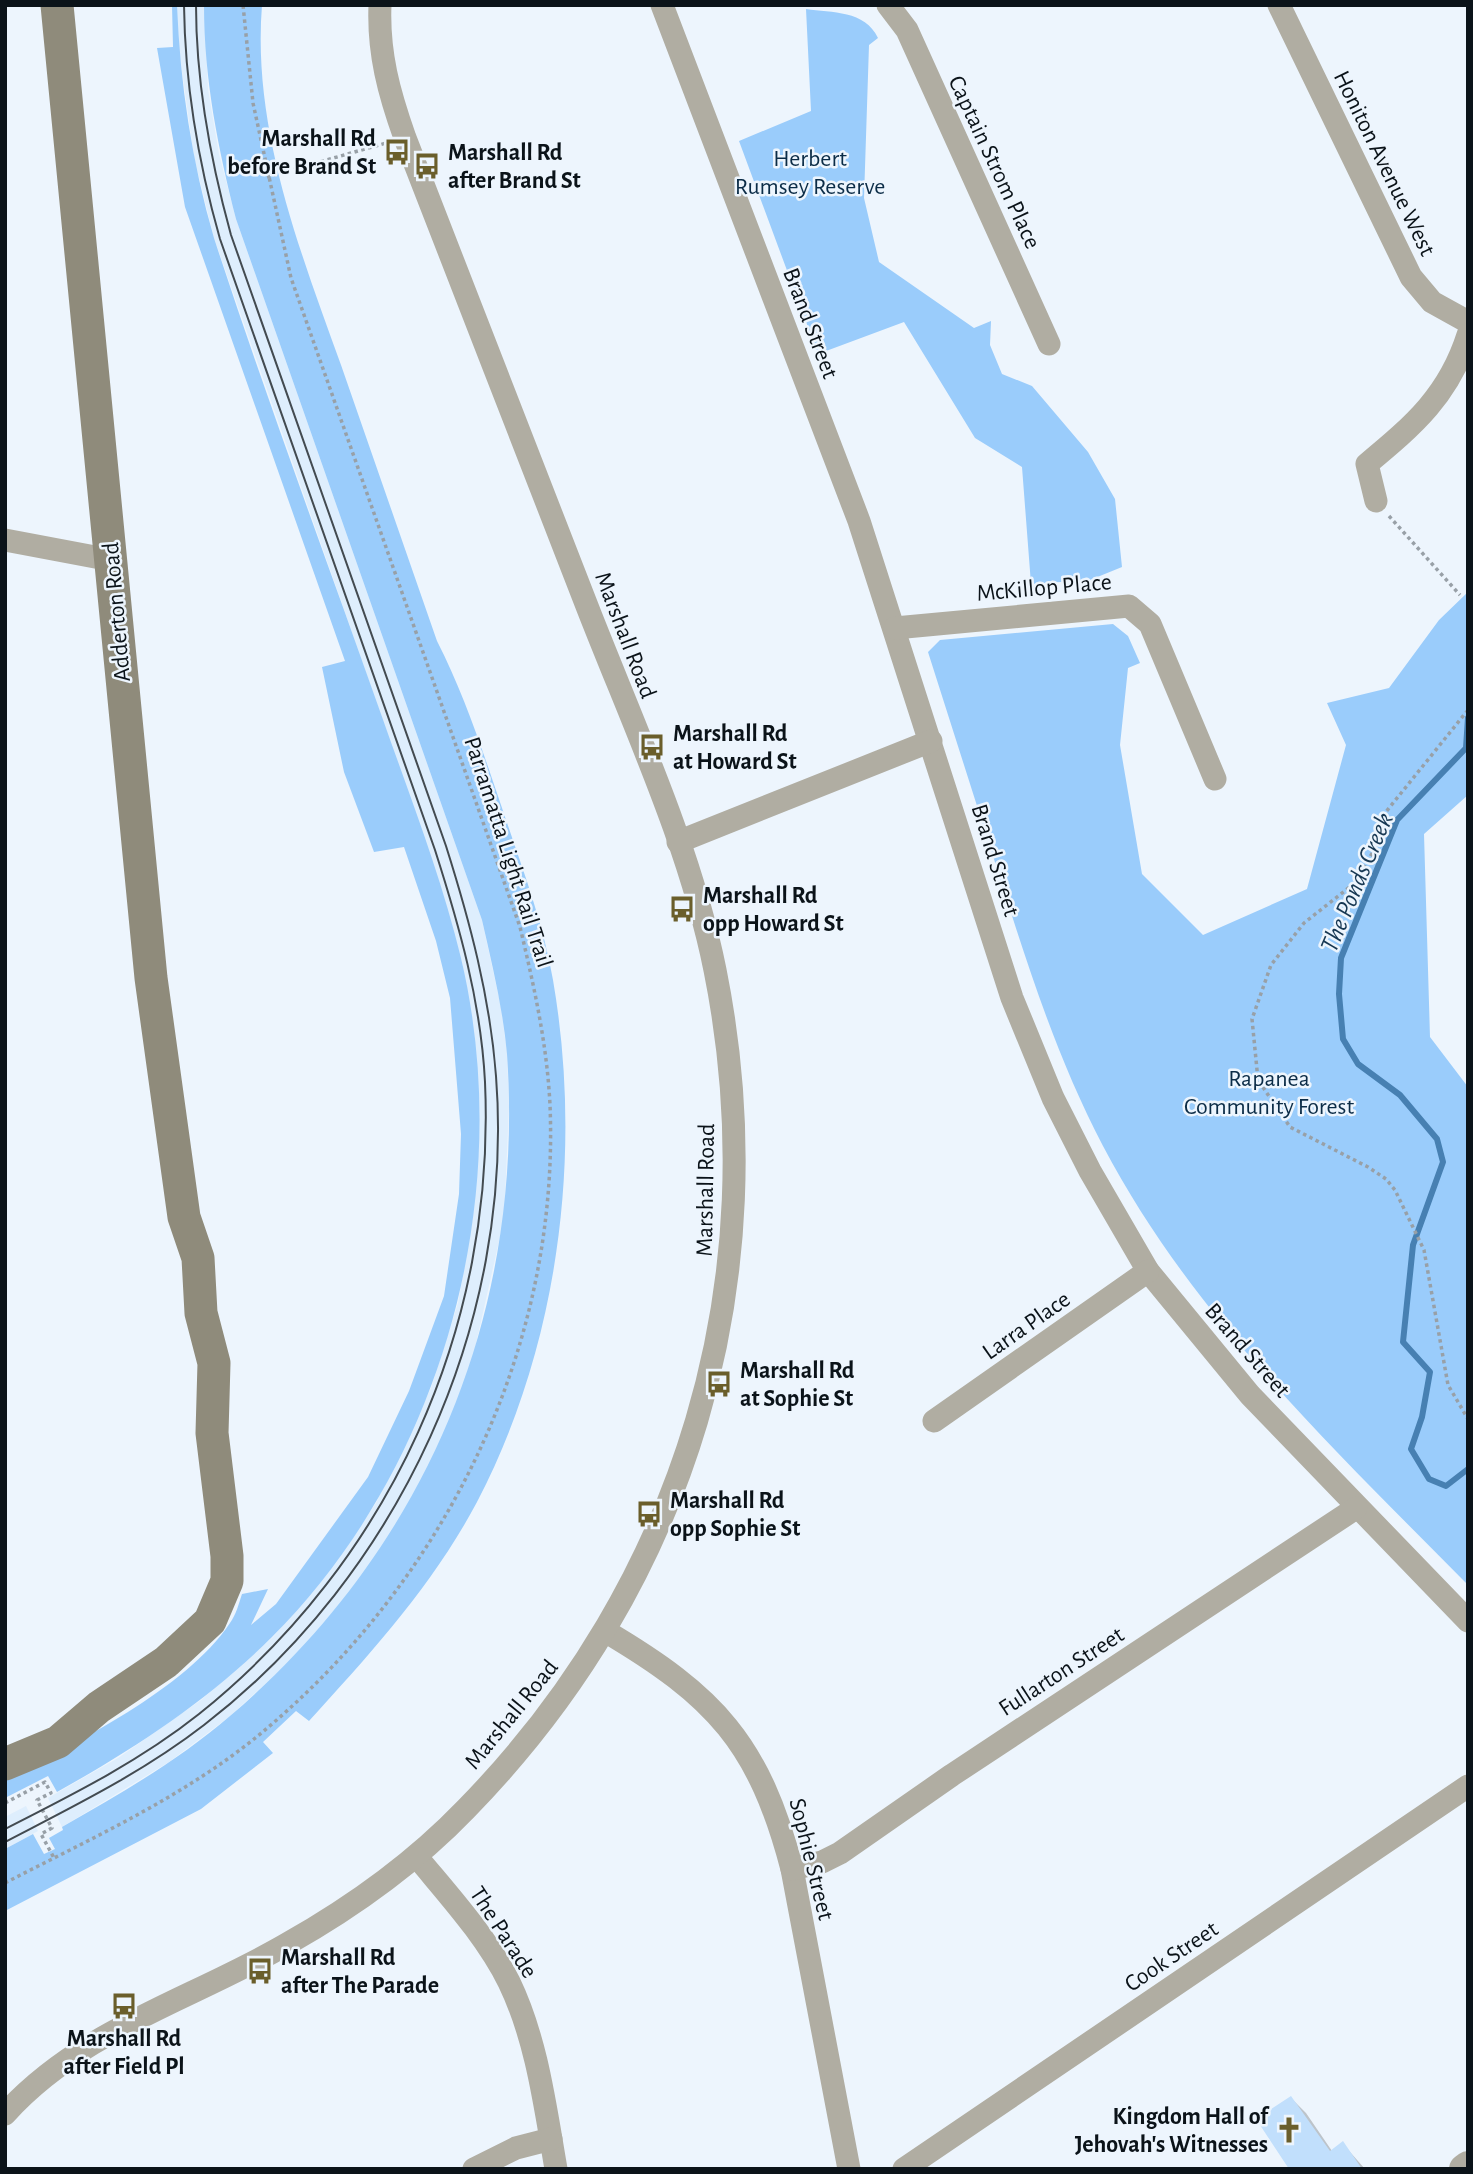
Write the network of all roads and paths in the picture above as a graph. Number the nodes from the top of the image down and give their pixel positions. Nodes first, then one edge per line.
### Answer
1 (57, 5) edge
2 (243, 5) edge
3 (380, 5) edge
4 (662, 5) edge
5 (888, 5) edge
6 (1279, 5) edge
7 (405, 138) junction
8 (267, 177) junction
9 (1468, 322) edge
10 (1468, 335) edge
11 (1049, 344) dead end
12 (1376, 501) joint
13 (5, 540) edge
14 (111, 560) junction
15 (1460, 595) dead end
16 (895, 628) junction
17 (1468, 710) edge
18 (931, 741) junction
19 (1215, 779) dead end
20 (678, 842) junction
21 (1148, 1271) junction
22 (1468, 1419) edge
23 (934, 1421) dead end
24 (1356, 1508) junction
25 (1468, 1621) edge
26 (605, 1632) junction
27 (99, 1706) junction
28 (5, 1748) edge
29 (5, 1764) edge
30 (1468, 1786) edge
31 (5, 1803) edge
32 (417, 1857) junction
33 (54, 1858) junction
34 (792, 1869) junction
35 (5, 1883) edge
36 (5, 2114) edge
37 (551, 2139) junction
38 (474, 2169) edge
39 (556, 2169) edge
40 (849, 2169) edge
41 (904, 2169) edge

1 - 14 main road, Adderton Road
2 - 8 path, Parramatta Light Rail Trail
3 - 7 street, Marshall Road
4 - 16 street, Brand Street
5 - 11 street, Captain Strom Place
6 - 9 street, Honiton Avenue West
7 - 8 path
7 - 20 street, Marshall Road
8 - 33 path, Parramatta Light Rail Trail
10 - 12 street
12 - 15 path
13 - 14 street
14 - 27 main road, Adderton Road
16 - 18 street, Brand Street
16 - 19 street, McKillop Place
17 - 22 path
18 - 20 street
18 - 21 street, Brand Street
20 - 26 street, Marshall Road
21 - 23 street, Larra Place
21 - 24 street, Brand Street
24 - 25 street, Brand Street
24 - 34 street, Fullarton Street
26 - 32 street, Marshall Road
26 - 34 street, Sophie Street
27 - 28 main road, Adderton Road
27 - 29 main road, Adderton Road
30 - 41 street, Cook Street
31 - 33 path
32 - 36 street, Marshall Road
32 - 37 street, The Parade
33 - 35 path, Parramatta Light Rail Trail
34 - 40 street, Sophie Street
37 - 38 street
37 - 39 street, The Parade

